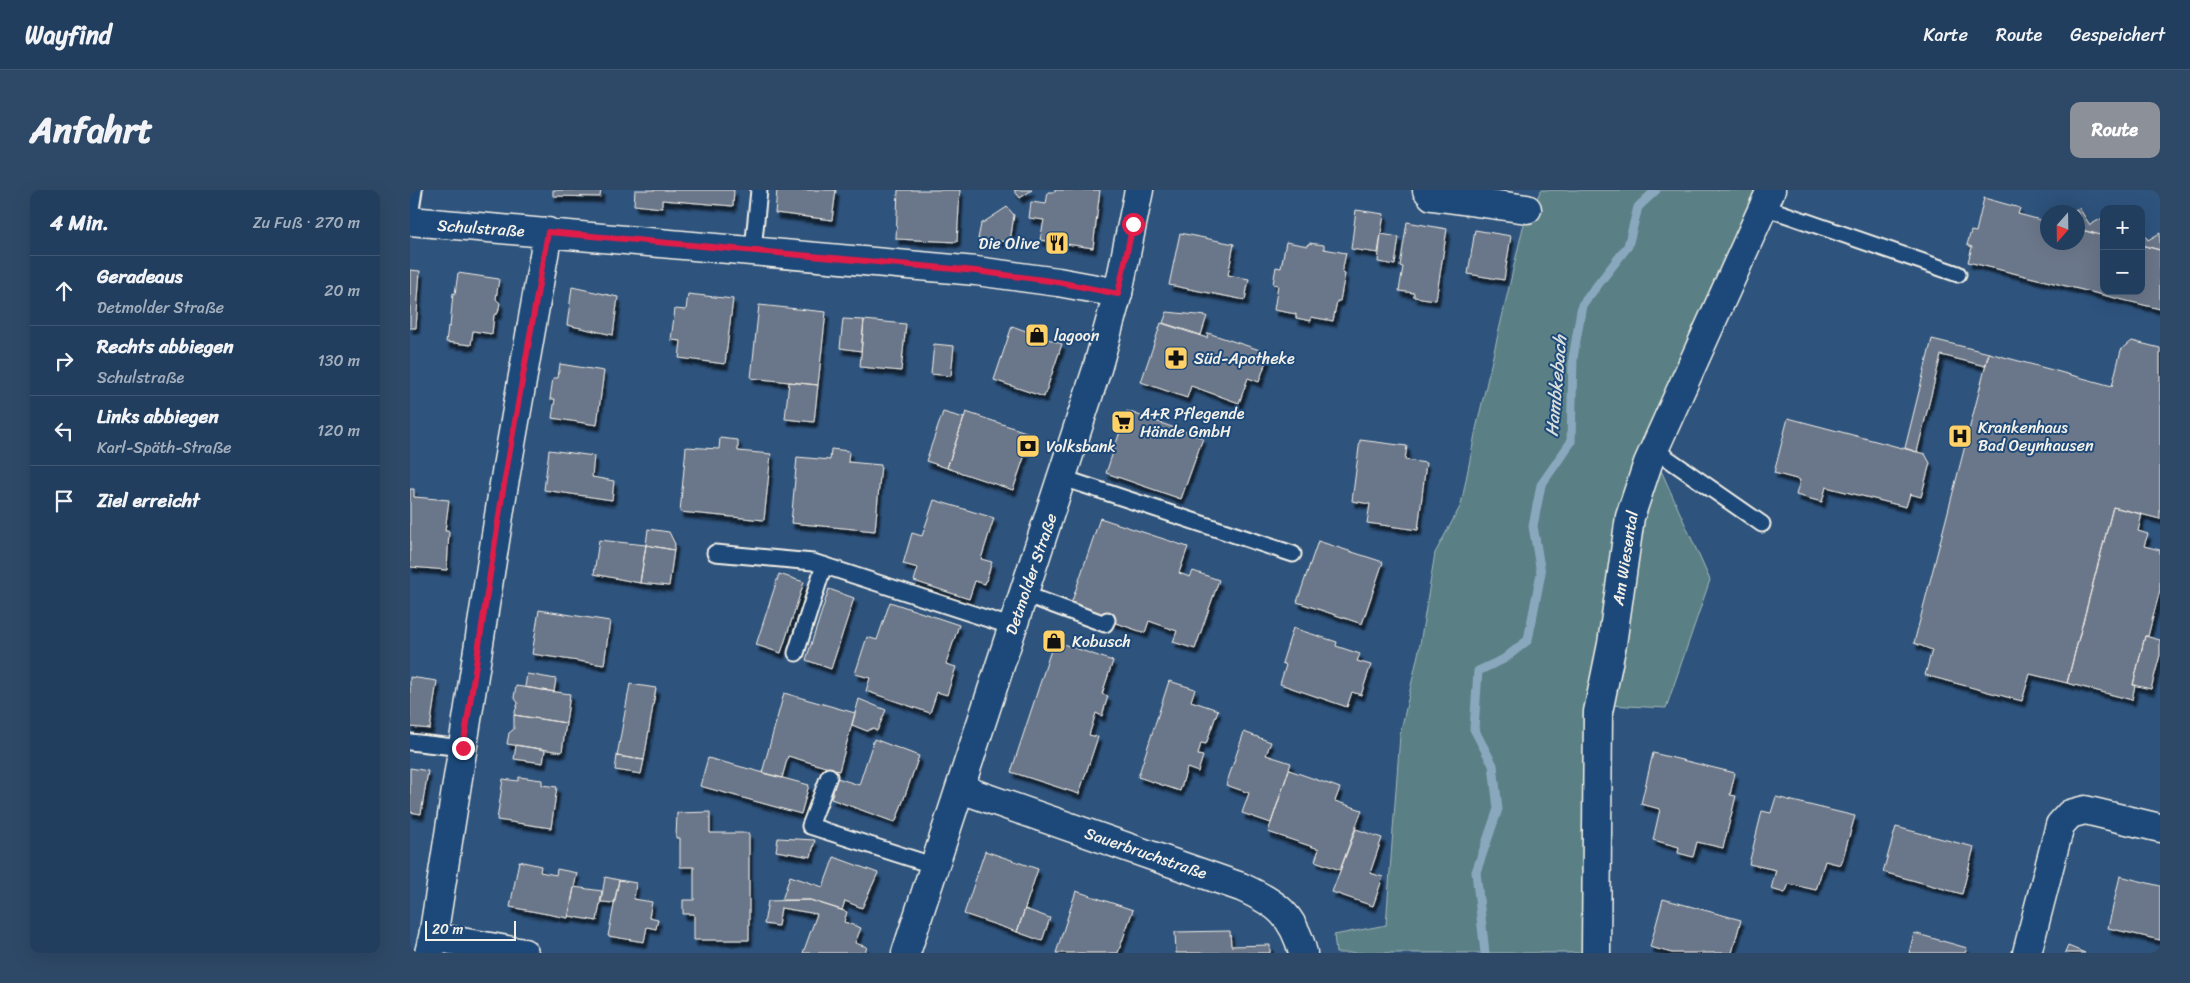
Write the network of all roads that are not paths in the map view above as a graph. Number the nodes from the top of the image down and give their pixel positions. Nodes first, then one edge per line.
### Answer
1 (414, 190) edge
2 (759, 190) edge
3 (1139, 190) edge
4 (1427, 190) edge
5 (1767, 199) edge
6 (1527, 209) dead end
7 (410, 216) edge
8 (410, 221) edge
9 (548, 232) junction
10 (753, 250) junction
11 (1958, 274) dead end
12 (1118, 294) junction
13 (1654, 449) junction
14 (1063, 478) junction
15 (1762, 524) dead end
16 (715, 553) dead end
17 (1293, 554) dead end
18 (824, 565) junction
19 (1024, 594) junction
20 (1107, 620) dead end
21 (1013, 627) junction
22 (796, 653) dead end
23 (410, 742) edge
24 (463, 748) junction
25 (829, 776) dead end
26 (961, 788) junction
27 (2160, 828) edge
28 (935, 866) junction
29 (431, 945) edge
30 (524, 953) edge
31 (906, 953) edge
32 (1304, 953) edge
33 (1596, 953) edge
34 (2027, 953) edge

1 - 7 lane
2 - 10 lane
3 - 12 street, Detmolder Straße
4 - 6 street
5 - 11 lane
5 - 13 street, Am Wiesental
8 - 9 street, Schulstraße
9 - 10 street, Schulstraße
9 - 24 street
10 - 12 street, Schulstraße
12 - 14 street, Detmolder Straße
13 - 15 lane
13 - 33 street, Am Wiesental
14 - 17 lane
14 - 19 street, Detmolder Straße
16 - 18 lane
18 - 21 lane
18 - 22 lane
19 - 20 lane
19 - 21 street, Detmolder Straße
21 - 26 street, Detmolder Straße
23 - 24 lane
24 - 29 street
25 - 28 lane
26 - 28 street, Detmolder Straße
26 - 32 street, Sauerbruchstraße
27 - 34 street
28 - 31 street, Detmolder Straße
29 - 30 street

